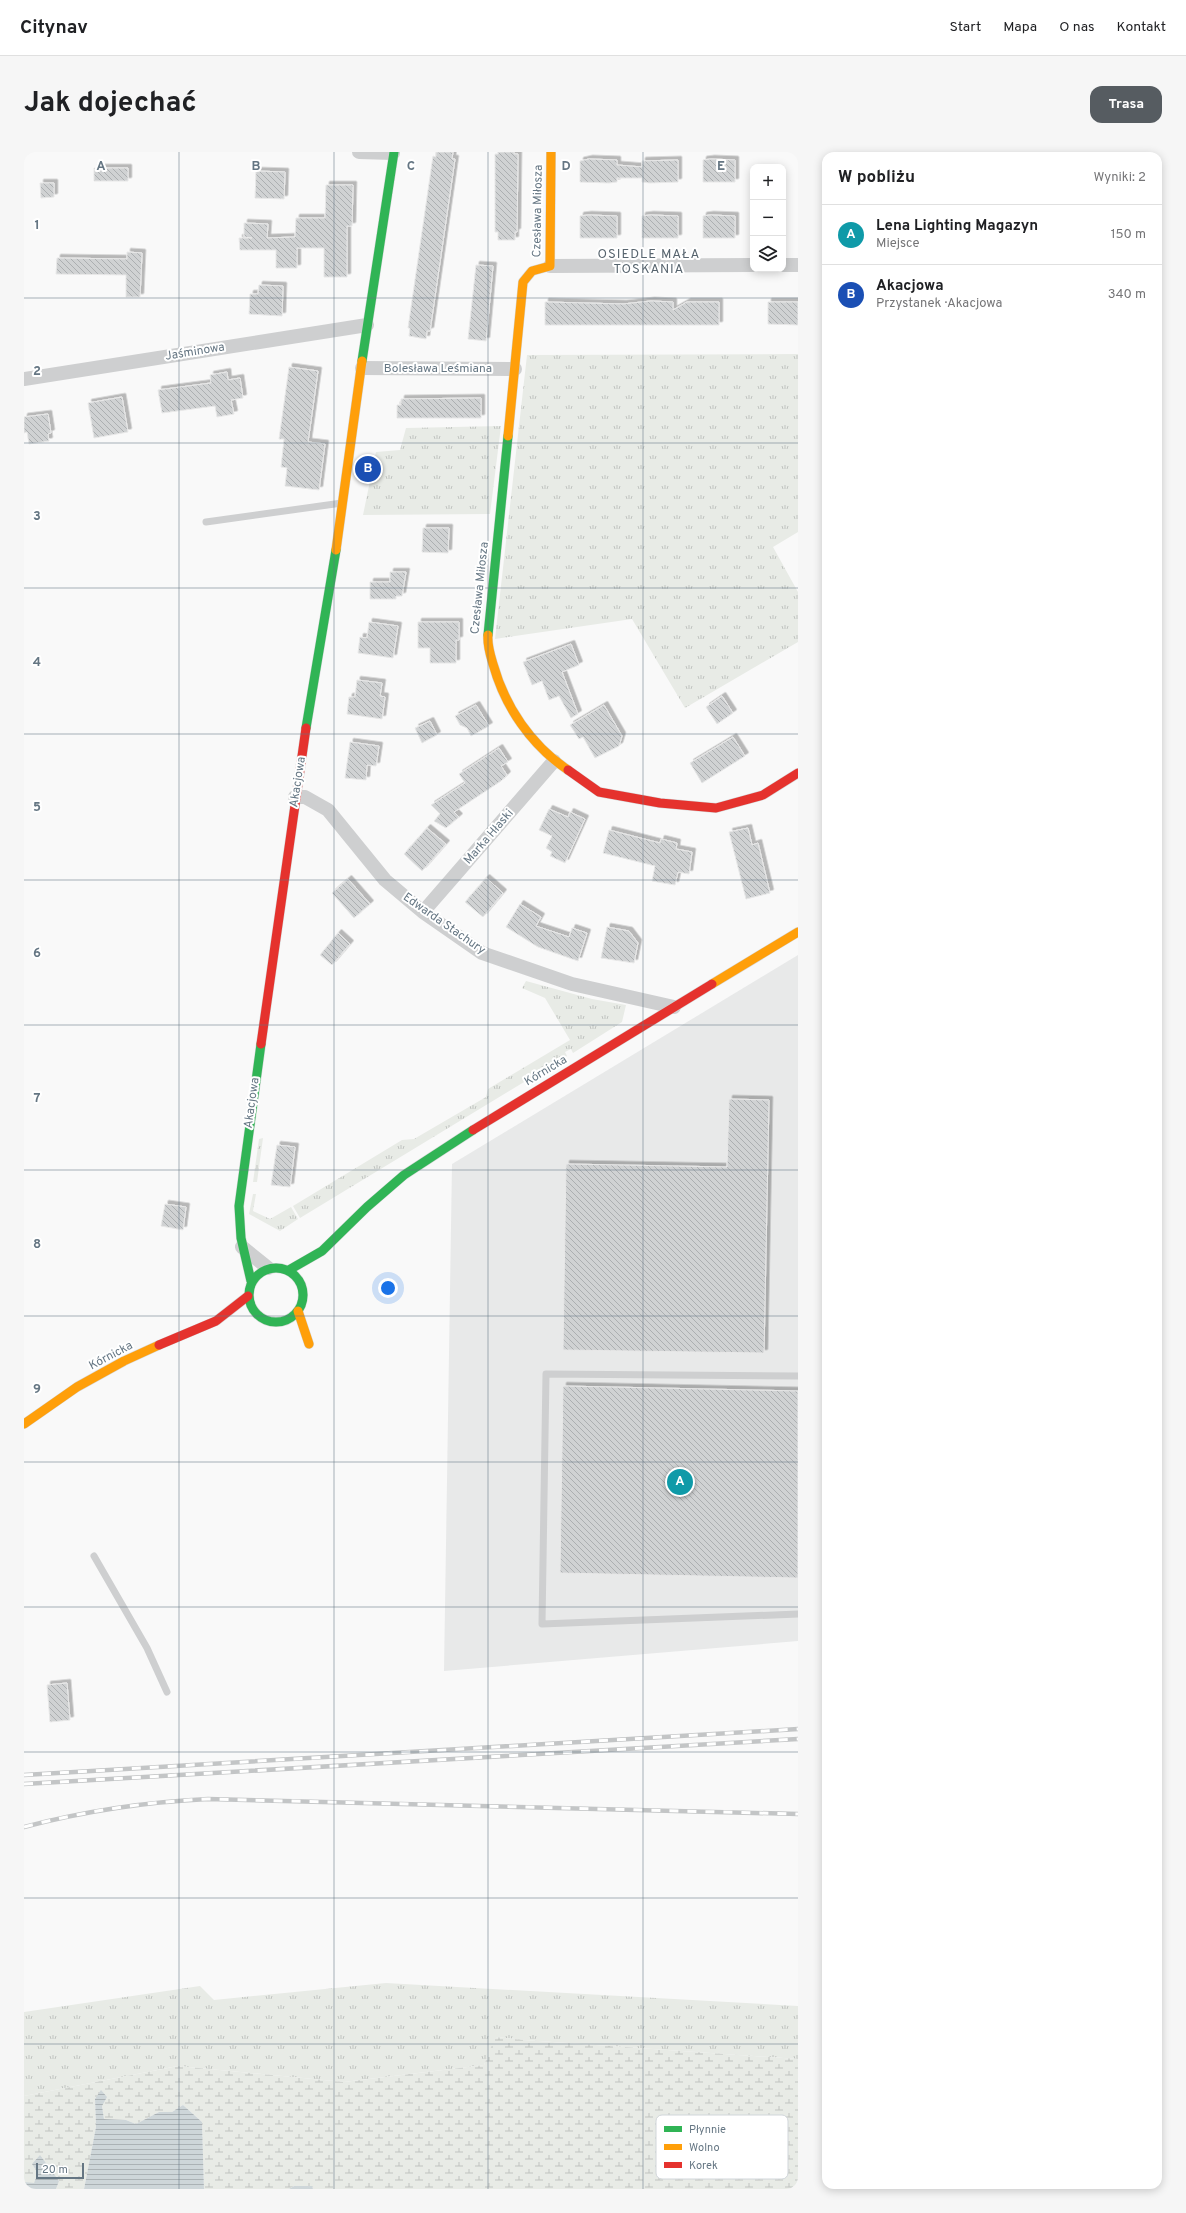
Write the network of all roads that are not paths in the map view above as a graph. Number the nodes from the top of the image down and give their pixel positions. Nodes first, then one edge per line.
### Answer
1 (359, 152) edge
2 (393, 152) edge
3 (551, 152) edge
4 (750, 265) edge
5 (786, 265) edge
6 (798, 265) edge
7 (550, 266) junction
8 (367, 325) junction
9 (362, 368) junction
10 (515, 369) junction
11 (24, 379) edge
12 (344, 502) junction
13 (206, 522) dead end
14 (554, 761) junction
15 (798, 773) edge
16 (295, 797) junction
17 (423, 912) junction
18 (798, 932) edge
19 (674, 1007) junction
20 (241, 1247) junction
21 (322, 1251) junction
22 (268, 1268) junction
23 (289, 1270) junction
24 (252, 1281) junction
25 (302, 1287) junction
26 (248, 1296) junction
27 (298, 1311) junction
28 (262, 1319) junction
29 (231, 1320) dead end
30 (247, 1320) dead end
31 (216, 1321) junction
32 (283, 1321) junction
33 (798, 1376) edge
34 (24, 1424) edge
35 (94, 1556) dead end
36 (798, 1614) edge
37 (167, 1692) dead end

1 - 2 street
2 - 8 street, Akacjowa
3 - 7 street, Czesława Miłosza
4 - 7 street
5 - 6 street
7 - 10 street, Czesława Miłosza
8 - 9 street, Akacjowa
8 - 11 street, Jaśminowa
9 - 10 street, Bolesława Leśmiana
9 - 12 street, Akacjowa
10 - 14 street, Czesława Miłosza
12 - 13 lane
12 - 16 street, Akacjowa
14 - 15 street, Czesława Miłosza
14 - 17 street, Marka Hłaski
16 - 17 street, Edwarda Stachury
16 - 20 street, Akacjowa
17 - 19 street, Edwarda Stachury
18 - 19 street, Kórnicka
19 - 21 street, Kórnicka
20 - 22 street
20 - 24 street, Akacjowa
21 - 23 street
21 - 25 street
22 - 23 street
22 - 24 street
23 - 25 street
24 - 26 street
25 - 27 street
26 - 28 street
26 - 31 street
27 - 32 street
27 - 32 street
28 - 30 street
28 - 32 street
29 - 31 street
31 - 34 street, Kórnicka
33 - 36 lane
35 - 37 lane

